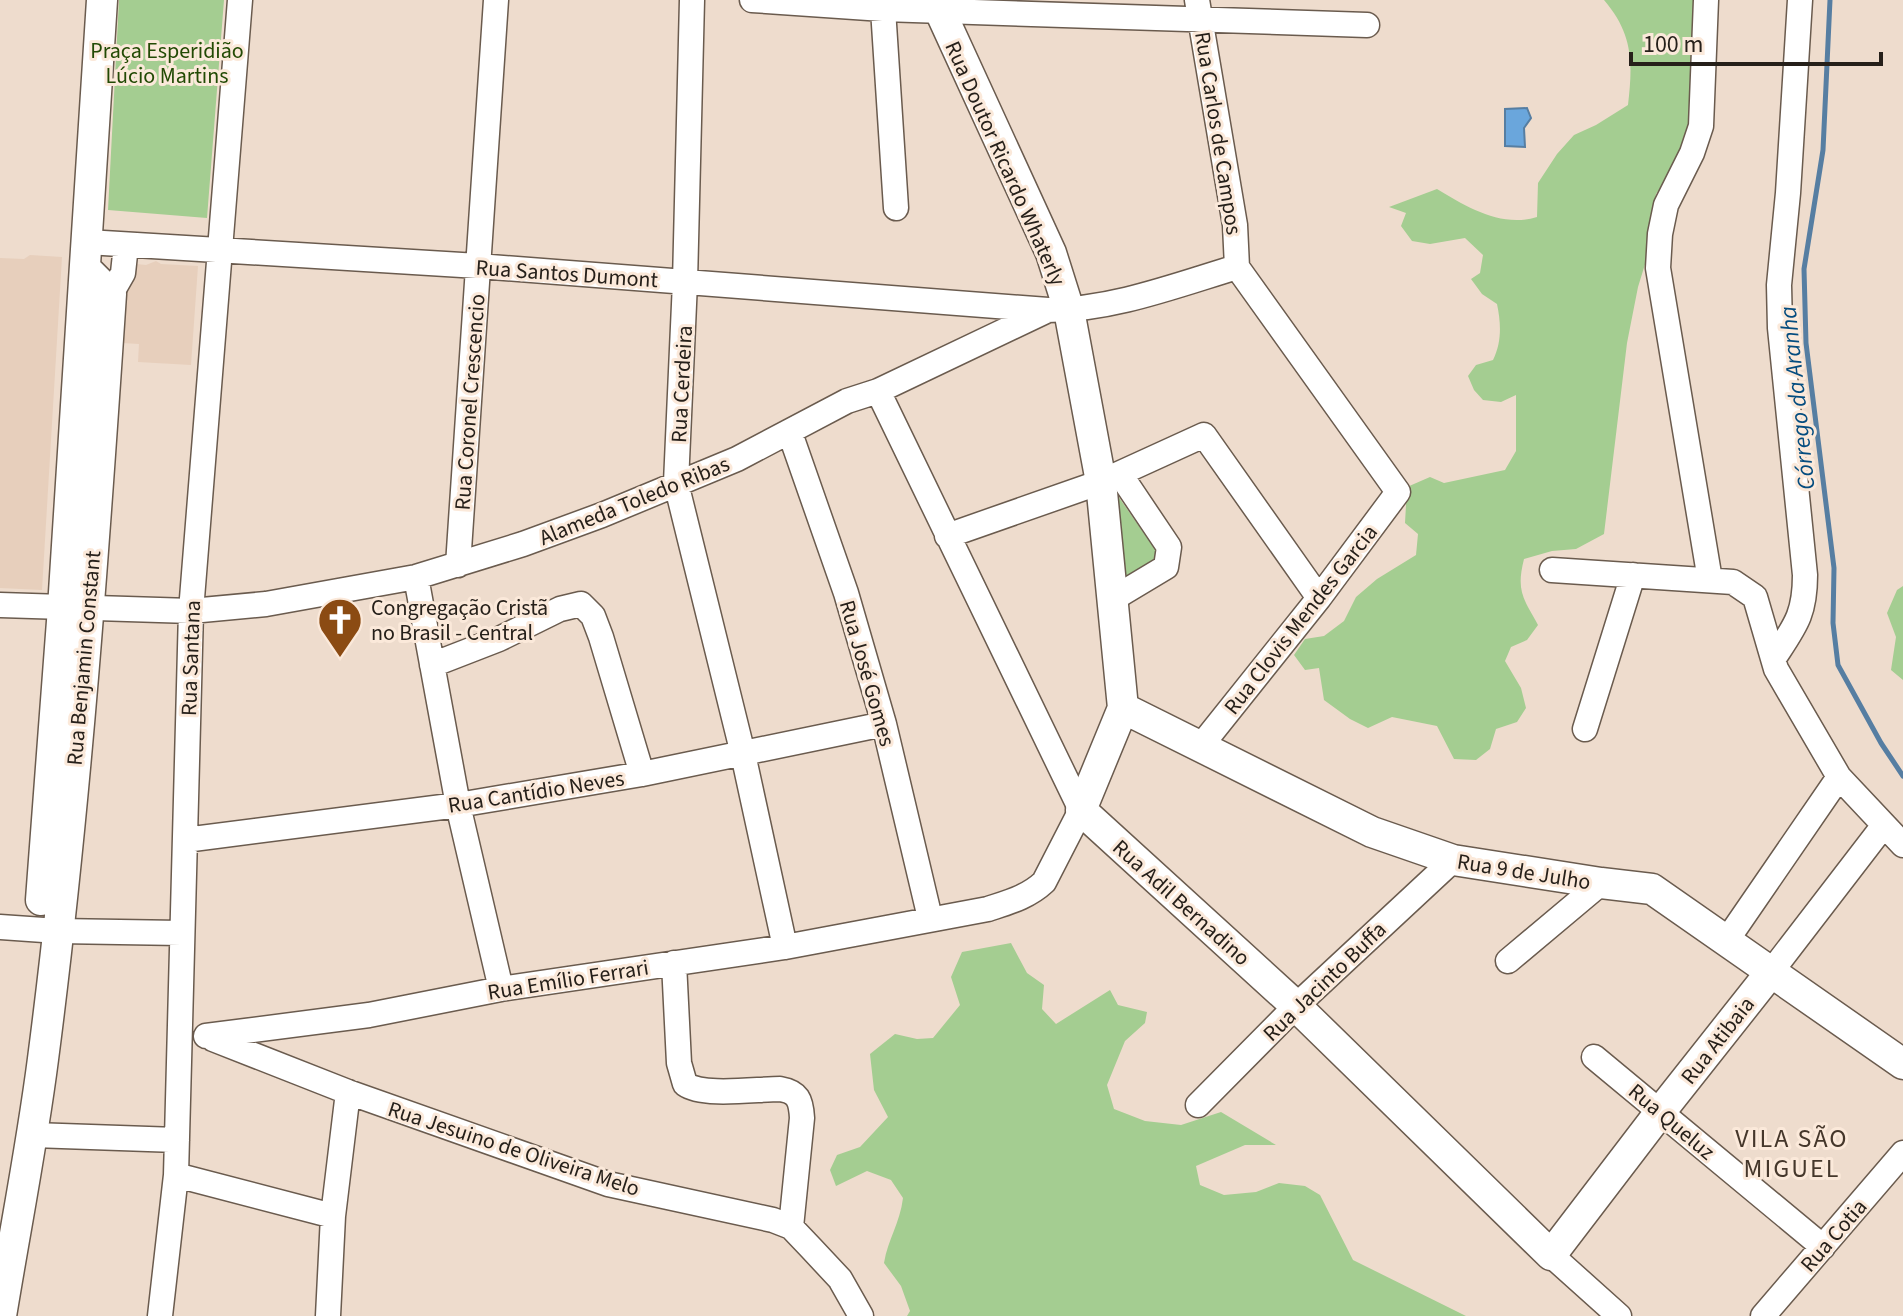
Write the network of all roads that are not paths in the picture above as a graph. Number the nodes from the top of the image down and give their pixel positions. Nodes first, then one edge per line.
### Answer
1 (102, 0) edge
2 (240, 0) edge
3 (496, 0) edge
4 (692, 0) edge
5 (752, 0) edge
6 (1706, 0) edge
7 (1800, 0) edge
8 (937, 4) edge
9 (883, 9) junction
10 (1199, 9) edge
11 (1323, 11) edge
12 (1367, 25) dead end
13 (896, 208) dead end
14 (126, 245) junction
15 (219, 251) junction
16 (86, 255) junction
17 (478, 266) junction
18 (1237, 267) junction
19 (685, 282) junction
20 (111, 294) junction
21 (1058, 310) junction
22 (878, 391) junction
23 (790, 433) junction
24 (1110, 478) junction
25 (676, 483) junction
26 (947, 536) junction
27 (458, 565) junction
28 (1552, 570) dead end
29 (1633, 575) junction
30 (416, 577) junction
31 (1710, 580) junction
32 (1319, 598) junction
33 (1111, 600) junction
34 (0, 605) edge
35 (76, 608) junction
36 (191, 611) junction
37 (1774, 658) junction
38 (432, 665) junction
39 (1123, 708) junction
40 (884, 724) junction
41 (1585, 729) dead end
42 (1200, 747) junction
43 (743, 754) junction
44 (642, 774) junction
45 (1839, 777) junction
46 (458, 805) junction
47 (1081, 810) junction
48 (1884, 825) junction
49 (185, 840) junction
50 (1903, 845) edge
51 (1453, 860) junction
52 (1601, 883) junction
53 (930, 918) junction
54 (0, 927) edge
55 (48, 931) junction
56 (181, 933) junction
57 (1727, 940) junction
58 (785, 947) junction
59 (1508, 961) dead end
60 (674, 963) junction
61 (1771, 972) junction
62 (501, 989) junction
63 (1296, 1006) junction
64 (180, 1036) junction
65 (206, 1036) junction
66 (1594, 1057) dead end
67 (1903, 1064) edge
68 (348, 1092) junction
69 (1198, 1105) dead end
70 (1661, 1111) junction
71 (33, 1135) junction
72 (177, 1140) junction
73 (1903, 1153) edge
74 (176, 1175) junction
75 (333, 1216) junction
76 (791, 1227) junction
77 (6, 1240) edge
78 (1823, 1247) junction
79 (1551, 1255) junction
80 (1, 1316) edge
81 (160, 1316) edge
82 (328, 1316) edge
83 (861, 1316) edge
84 (1619, 1316) edge
85 (1763, 1316) edge

1 - 16 main road, Rua Benjamin Constant
2 - 15 street, Rua Santana
3 - 17 street, Rua Coronel Crescencio
4 - 19 street, Rua Cerdeira
5 - 9 street
6 - 31 street
7 - 37 street
8 - 9 street
8 - 10 street
8 - 21 main road, Rua Doutor Ricardo Whaterly
9 - 13 street
10 - 11 street
10 - 18 street, Rua Carlos de Campos
11 - 12 street
14 - 15 street, Rua Santos Dumont
14 - 16 street, Rua Santos Dumont
14 - 20 street
15 - 17 street, Rua Santos Dumont
15 - 36 street, Rua Santana
16 - 20 main road
16 - 35 main road, Rua Benjamin Constant
17 - 19 street, Rua Santos Dumont
17 - 27 street, Rua Coronel Crescencio
18 - 21 street, Alameda Toledo Ribas
18 - 32 street, Rua Clovis Mendes Garcia
19 - 21 street, Rua Santos Dumont
19 - 25 street, Rua Cerdeira
20 - 35 main road, Rua Benjamin Constant
21 - 22 street, Alameda Toledo Ribas
21 - 24 main road, Rua Doutor Ricardo Whaterly
22 - 23 street, Alameda Toledo Ribas
22 - 26 street, Rua Adil Bernadino
23 - 25 street, Alameda Toledo Ribas
23 - 40 street, Rua José Gomes
24 - 26 street
24 - 32 street
24 - 33 main road, Rua Doutor Ricardo Whaterly
24 - 33 street
25 - 27 street, Alameda Toledo Ribas
25 - 43 street, Rua Cerdeira
26 - 47 street, Rua Adil Bernadino
27 - 30 street, Alameda Toledo Ribas
28 - 29 street
29 - 31 street
29 - 41 street
30 - 36 street, Alameda Toledo Ribas
30 - 38 street
31 - 37 street
32 - 42 street, Rua Clovis Mendes Garcia
33 - 39 main road, Rua Doutor Ricardo Whaterly
34 - 35 street, Alameda Toledo Ribas
35 - 36 street, Alameda Toledo Ribas
35 - 55 main road, Rua Benjamin Constant
36 - 49 street, Rua Santana
37 - 45 street
38 - 44 street
38 - 46 street
39 - 42 main road, Rua 9 de Julho
39 - 47 main road
40 - 43 street, Rua Cantídio Neves
40 - 53 street, Rua José Gomes
42 - 51 main road, Rua 9 de Julho
43 - 44 street, Rua Cantídio Neves
43 - 58 street, Rua Cerdeira
44 - 46 street, Rua Cantídio Neves
45 - 48 street
45 - 57 street
46 - 49 street, Rua Cantídio Neves
46 - 62 street
47 - 53 street, Rua Emílio Ferrari
47 - 63 main road, Rua Adil Bernadino
48 - 50 street
48 - 61 street, Rua Atibaia
49 - 56 street, Rua Santana
51 - 52 main road, Rua 9 de Julho
51 - 63 street, Rua Jacinto Buffa
52 - 57 main road, Rua 9 de Julho
52 - 59 street
53 - 58 street, Rua Emílio Ferrari
54 - 55 street
55 - 56 street
55 - 71 main road, Rua Benjamin Constant
56 - 64 street, Rua Santana
57 - 61 main road, Rua 9 de Julho
58 - 60 street, Rua Emílio Ferrari
60 - 62 street, Rua Emílio Ferrari
60 - 76 street
61 - 67 main road, Rua 9 de Julho
61 - 70 main road, Rua Atibaia
62 - 65 street, Rua Emílio Ferrari
63 - 69 street, Rua Jacinto Buffa
63 - 79 main road, Rua Adil Bernadino
64 - 65 street, Rua Jesuino de Oliveira Melo
64 - 72 street, Rua Santana
65 - 68 street, Rua Jesuino de Oliveira Melo
66 - 70 street, Rua Queluz
68 - 75 street
68 - 76 street, Rua Jesuino de Oliveira Melo
70 - 78 street, Rua Queluz
70 - 79 main road, Rua Atibaia
71 - 72 street
71 - 77 main road, Rua Benjamin Constant
72 - 74 street, Rua Santana
73 - 78 street, Rua Cotia
74 - 75 street
74 - 81 street, Rua Santana
75 - 82 street
76 - 83 street
77 - 80 main road, Rua Benjamin Constant
78 - 85 street, Rua Cotia
79 - 84 street, Rua Adil Bernadino

